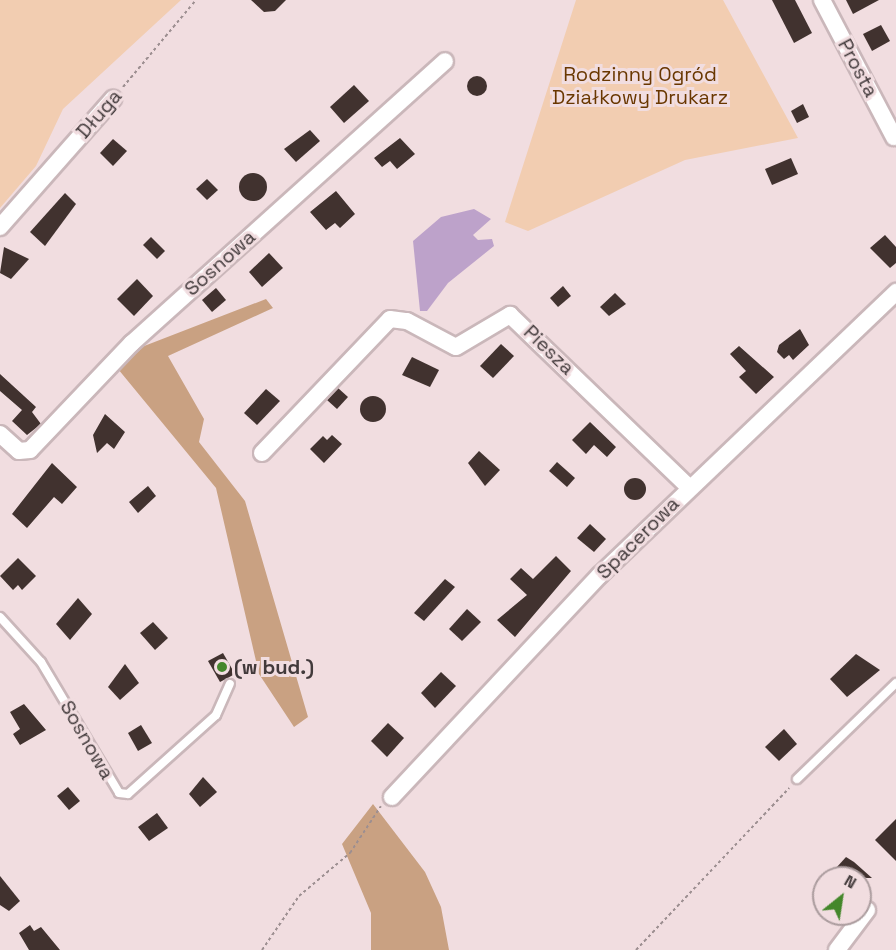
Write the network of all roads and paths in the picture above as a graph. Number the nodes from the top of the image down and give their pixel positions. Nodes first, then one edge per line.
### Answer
1 (196, 0) edge
2 (822, 0) edge
3 (444, 61) dead end
4 (113, 99) joint
5 (894, 137) dead end
6 (0, 228) edge
7 (896, 292) edge
8 (1, 436) edge
9 (262, 453) dead end
10 (689, 487) junction
11 (0, 617) edge
12 (896, 683) edge
13 (230, 684) dead end
14 (797, 779) joint
15 (392, 797) joint
16 (855, 926) edge
17 (262, 950) edge
18 (636, 950) edge
19 (837, 950) edge

1 - 4 path, Długa
2 - 5 street, Prosta
3 - 8 street, Sosnowa
4 - 6 street, Długa
7 - 10 street, Spacerowa
9 - 10 street, Piesza
10 - 15 street, Spacerowa
11 - 13 lane, Sosnowa
12 - 14 lane
14 - 18 path
15 - 17 path
16 - 19 street

